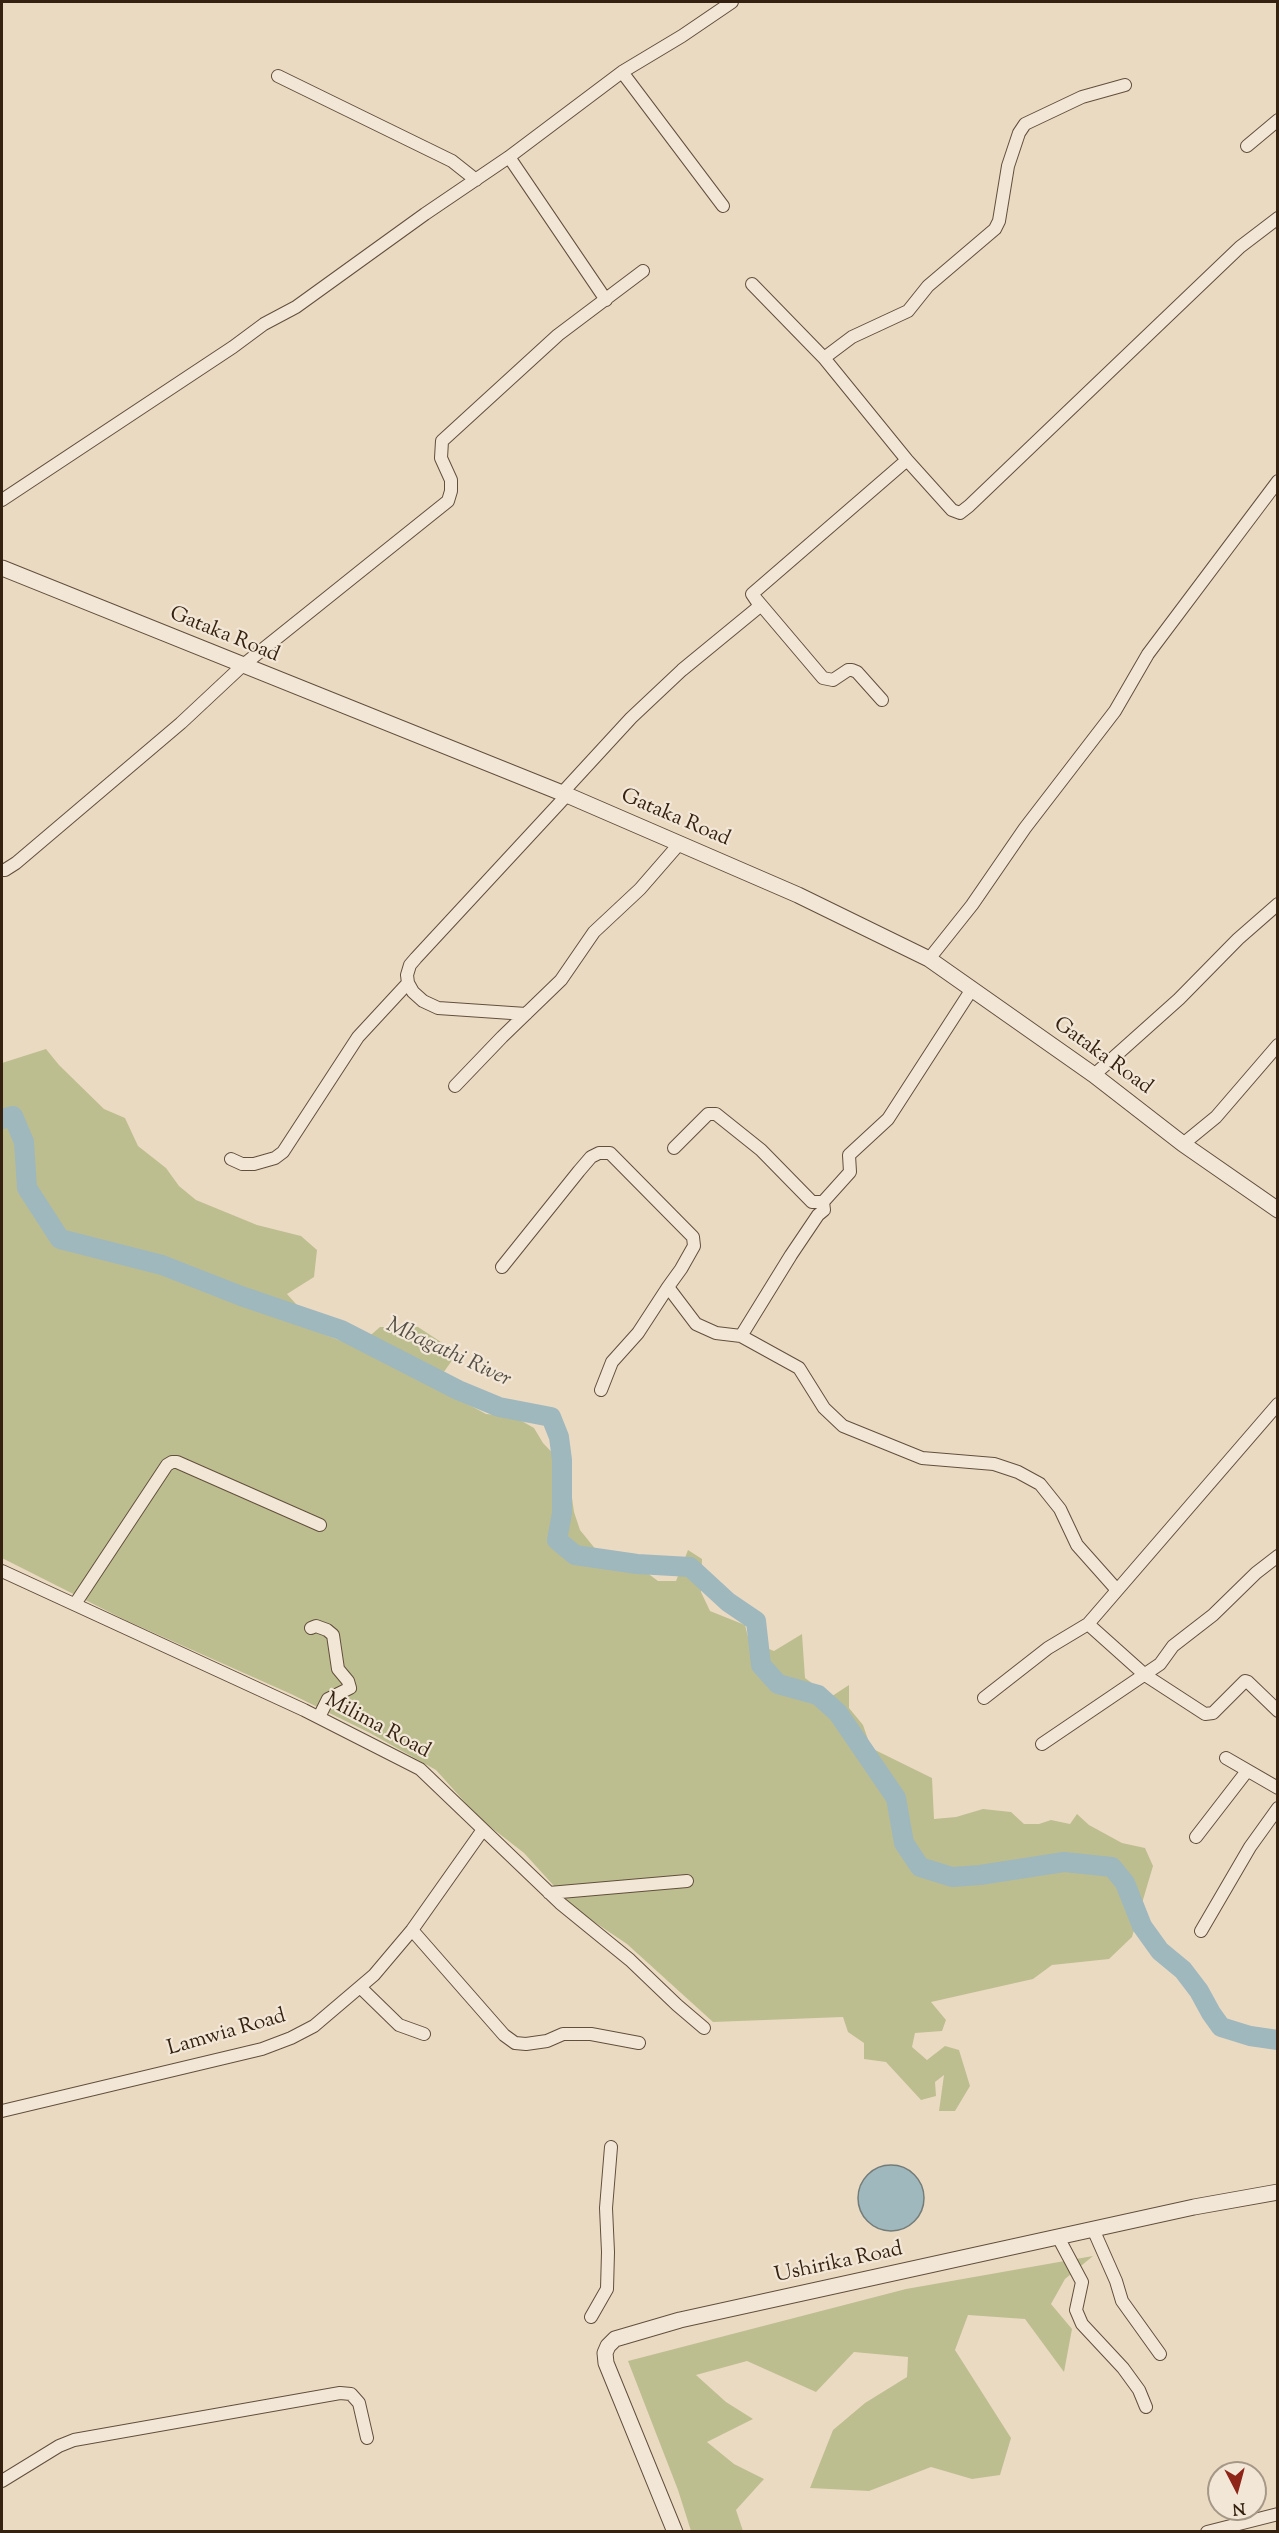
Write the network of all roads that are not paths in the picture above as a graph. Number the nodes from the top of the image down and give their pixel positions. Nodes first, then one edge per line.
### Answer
1 (732, 2) edge
2 (622, 72) junction
3 (278, 76) dead end
4 (1125, 85) dead end
5 (1278, 120) edge
6 (1247, 146) dead end
7 (509, 157) junction
8 (476, 180) junction
9 (723, 206) dead end
10 (1278, 218) edge
11 (643, 272) dead end
12 (752, 284) dead end
13 (606, 300) junction
14 (824, 358) junction
15 (907, 460) junction
16 (1278, 481) edge
17 (2, 500) edge
18 (2, 568) edge
19 (752, 594) junction
20 (242, 666) junction
21 (882, 700) dead end
22 (565, 794) junction
23 (680, 843) junction
24 (2, 870) edge
25 (1278, 904) edge
26 (929, 959) junction
27 (408, 983) junction
28 (972, 989) junction
29 (526, 1014) junction
30 (1278, 1045) edge
31 (1094, 1075) junction
32 (455, 1086) dead end
33 (1183, 1144) junction
34 (674, 1148) dead end
35 (231, 1159) dead end
36 (823, 1202) junction
37 (1278, 1210) edge
38 (502, 1267) dead end
39 (668, 1287) junction
40 (741, 1336) junction
41 (601, 1390) dead end
42 (1278, 1404) edge
43 (320, 1525) dead end
44 (1278, 1556) edge
45 (2, 1571) edge
46 (1117, 1590) junction
47 (75, 1604) junction
48 (1088, 1624) junction
49 (311, 1628) dead end
50 (1145, 1675) junction
51 (984, 1698) dead end
52 (1278, 1711) edge
53 (319, 1717) junction
54 (1042, 1744) dead end
55 (1226, 1758) dead end
56 (1247, 1771) junction
57 (1278, 1788) edge
58 (1278, 1808) edge
59 (482, 1831) junction
60 (1196, 1837) dead end
61 (687, 1881) dead end
62 (549, 1893) junction
63 (412, 1930) junction
64 (1201, 1931) dead end
65 (360, 1988) junction
66 (704, 2028) dead end
67 (424, 2034) dead end
68 (639, 2043) dead end
69 (2, 2111) edge
70 (611, 2147) dead end
71 (1278, 2192) edge
72 (1093, 2229) junction
73 (1058, 2237) junction
74 (591, 2318) dead end
75 (1160, 2354) dead end
76 (1146, 2407) dead end
77 (367, 2438) dead end
78 (2, 2481) edge
79 (1278, 2514) edge
80 (675, 2532) edge
81 (1208, 2532) edge

1 - 2 street
2 - 7 street
2 - 9 street
3 - 8 street
4 - 14 street
5 - 6 street
7 - 8 street
7 - 13 street
8 - 17 street
10 - 15 street
11 - 13 street
12 - 14 street
13 - 20 street
14 - 15 street
15 - 19 street
16 - 26 street
18 - 20 street, Gataka Road
19 - 21 street
19 - 22 street
20 - 22 street, Gataka Road
20 - 24 street
22 - 23 street, Gataka Road
22 - 27 street
23 - 26 street, Gataka Road
23 - 29 street
25 - 31 street
26 - 28 street, Gataka Road
27 - 29 street
27 - 35 street
28 - 31 street, Gataka Road
28 - 36 street
29 - 32 street
30 - 33 street
31 - 33 street, Gataka Road
33 - 37 street, Gataka Road
34 - 36 street
36 - 40 street
38 - 39 street
39 - 40 street
39 - 41 street
40 - 46 street
42 - 46 street
43 - 47 street
44 - 50 street
45 - 47 street, Milima Road
46 - 48 street
47 - 53 street, Milima Road
48 - 50 street
48 - 51 street
49 - 53 street
50 - 52 street
50 - 54 street
53 - 59 street, Milima Road
55 - 56 street
56 - 57 street
56 - 60 street
58 - 64 street
59 - 62 street, Milima Road
59 - 63 street, Lamwia Road
61 - 62 street
62 - 66 street, Milima Road
63 - 65 street, Lamwia Road
63 - 68 street
65 - 67 street
65 - 69 street, Lamwia Road
70 - 74 street
71 - 72 street, Ushirika Road
72 - 73 street, Ushirika Road
72 - 75 street
73 - 76 street
73 - 80 street, Ushirika Road
77 - 78 street
79 - 81 street

